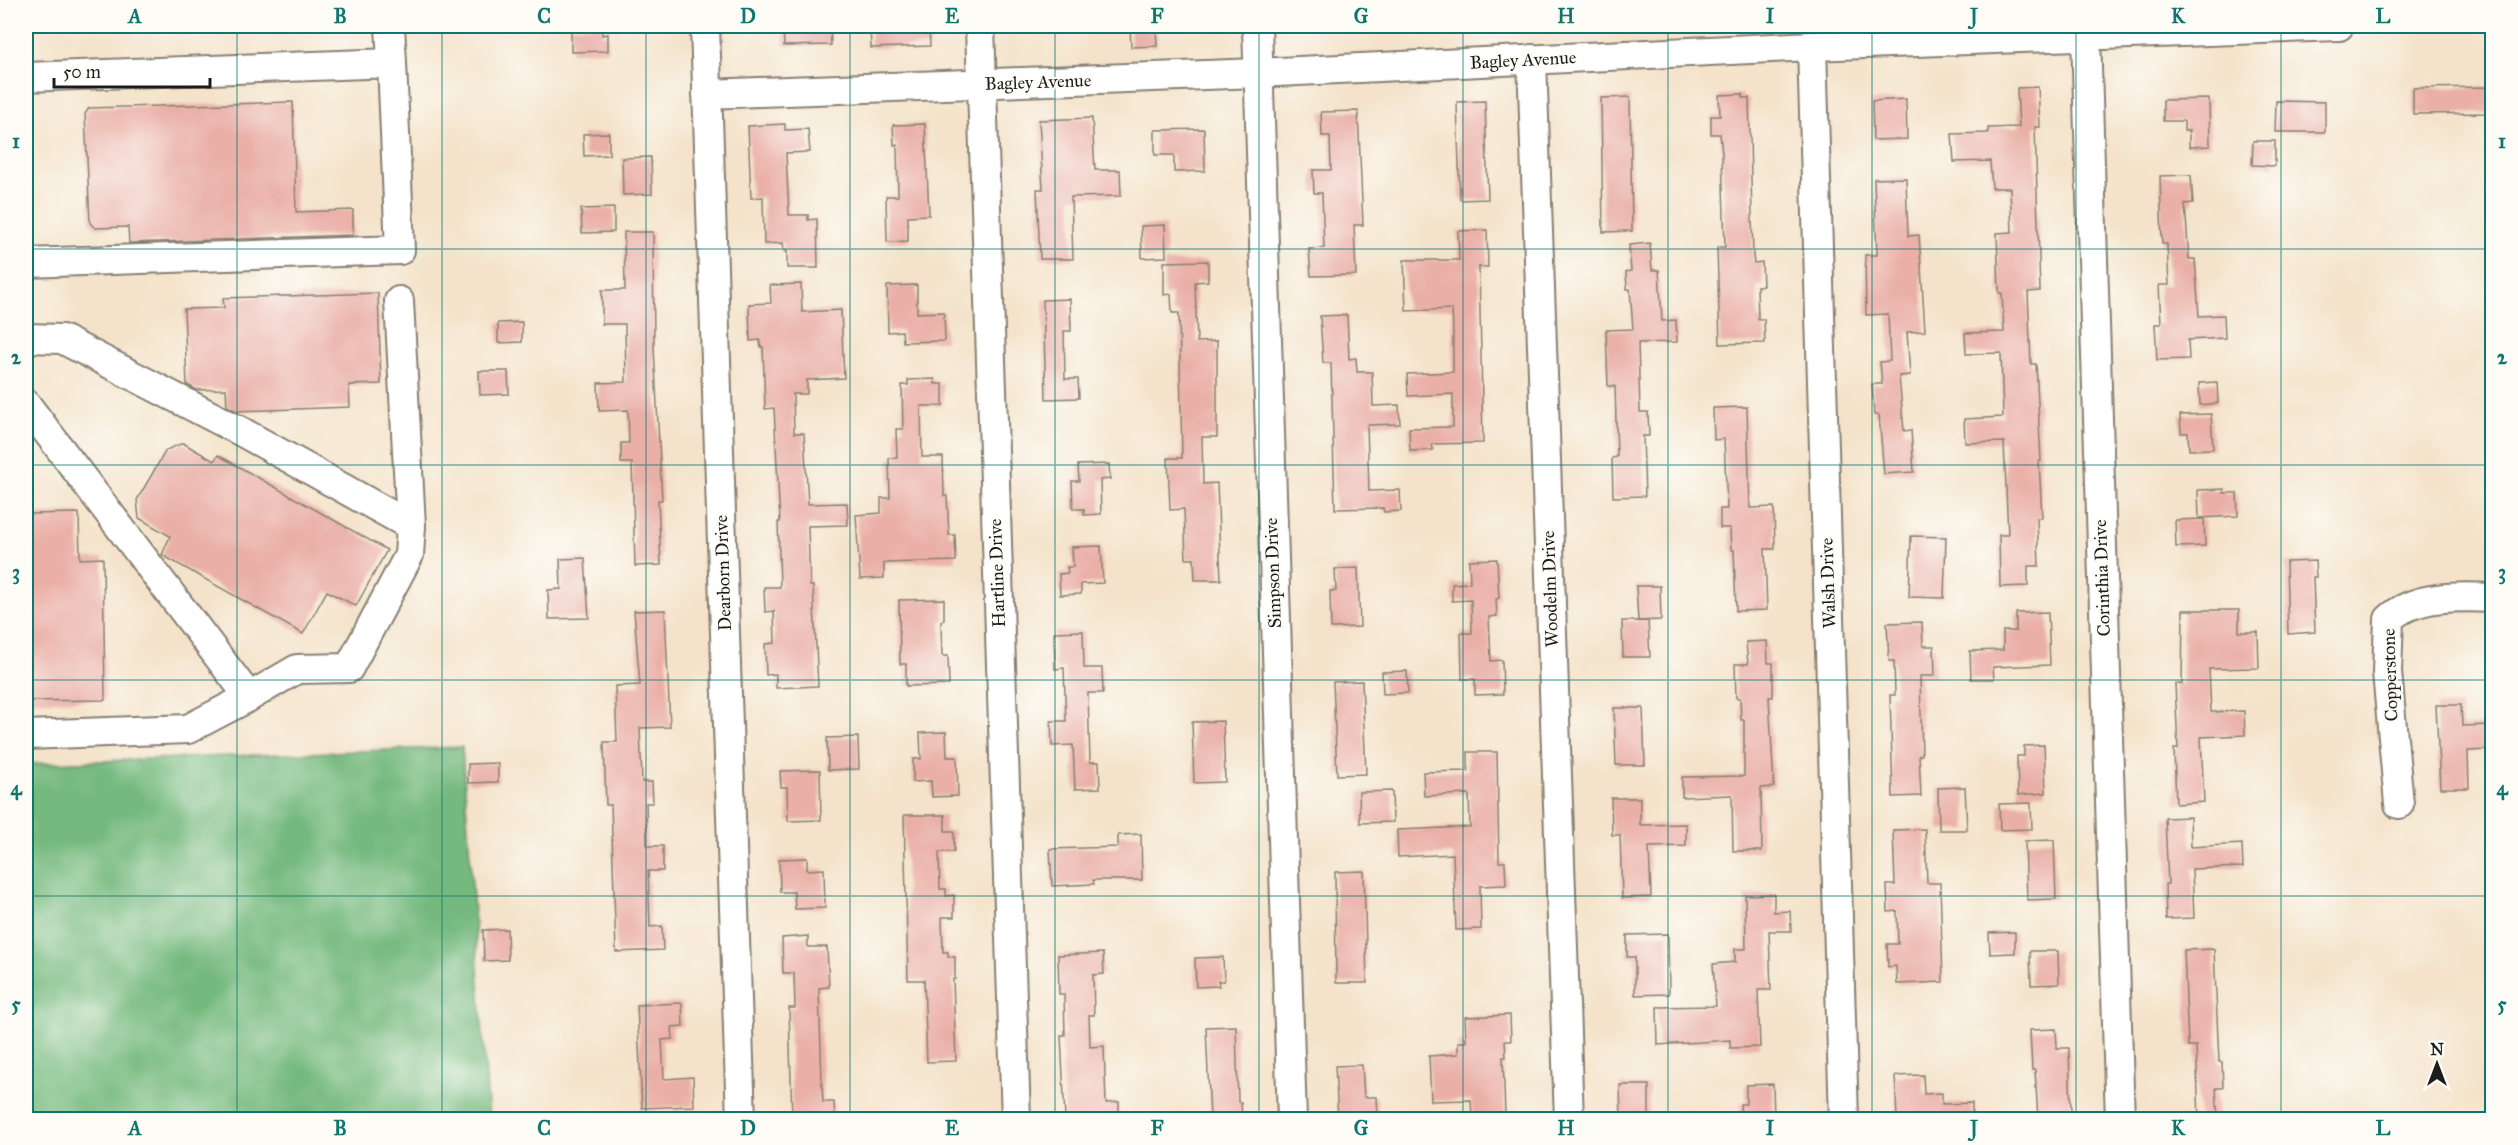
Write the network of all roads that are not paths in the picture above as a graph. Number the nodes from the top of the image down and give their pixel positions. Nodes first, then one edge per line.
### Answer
1 (390, 26) edge
2 (705, 26) edge
3 (980, 26) edge
4 (1257, 26) edge
5 (2339, 26) edge
6 (1981, 33) edge
7 (2086, 36) junction
8 (1812, 46) junction
9 (1532, 59) junction
10 (392, 63) junction
11 (1258, 73) junction
12 (26, 78) edge
13 (982, 84) junction
14 (707, 94) junction
15 (26, 263) edge
16 (399, 302) dead end
17 (26, 338) edge
18 (26, 404) edge
19 (411, 526) junction
20 (2493, 598) edge
21 (249, 697) junction
22 (26, 735) edge
23 (2399, 804) dead end
24 (741, 1119) edge
25 (1016, 1119) edge
26 (1292, 1119) edge
27 (1569, 1119) edge
28 (1844, 1119) edge
29 (2120, 1119) edge

1 - 10 street
2 - 14 street, Dearborn Drive
3 - 13 street, Hartline Drive
4 - 11 street, Simpson Drive
5 - 7 street, Bagley Avenue
6 - 7 street, Bagley Avenue
6 - 8 street, Bagley Avenue
7 - 29 street, Corinthia Drive
8 - 9 street, Bagley Avenue
8 - 28 street, Walsh Drive
9 - 11 street, Bagley Avenue
9 - 27 street, Woodelm Drive
10 - 12 street
10 - 15 street
11 - 13 street, Bagley Avenue
11 - 26 street, Simpson Drive
13 - 14 street, Bagley Avenue
13 - 25 street, Hartline Drive
14 - 24 street, Dearborn Drive
16 - 19 street
17 - 19 street
18 - 21 street
19 - 21 street
20 - 23 street, Copperstone
21 - 22 street

